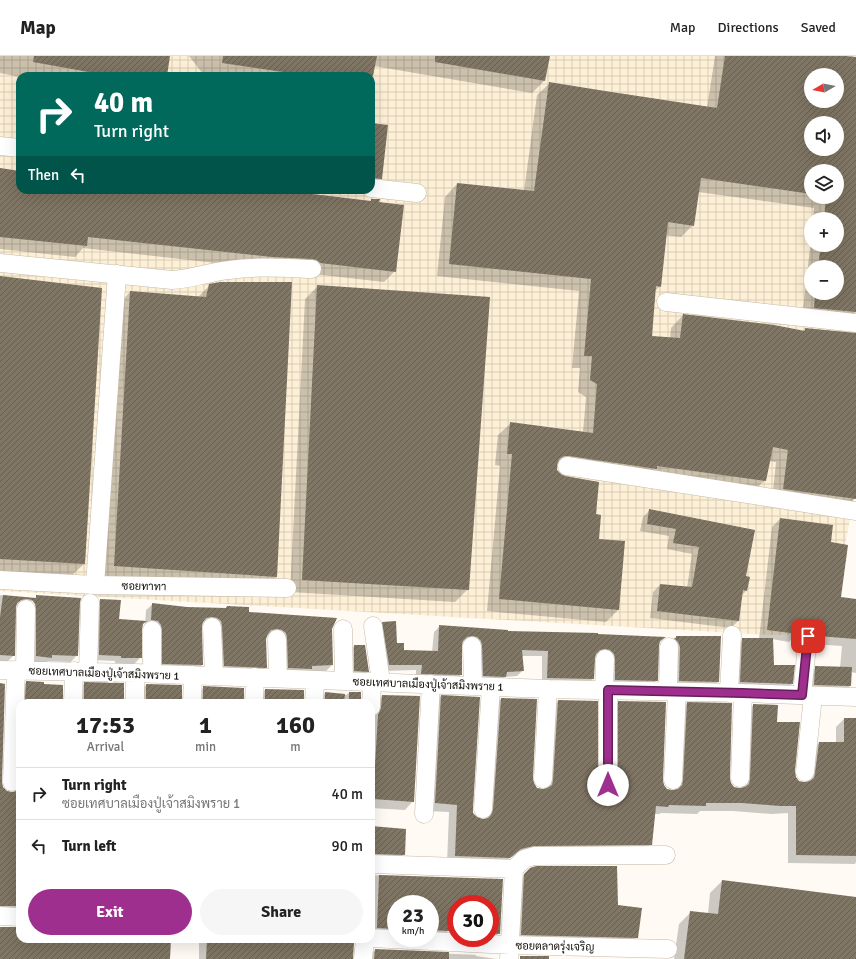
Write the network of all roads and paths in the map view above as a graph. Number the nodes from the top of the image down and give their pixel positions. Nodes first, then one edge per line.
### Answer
1 (0, 146) edge
2 (16, 148) edge
3 (375, 188) edge
4 (418, 193) dead end
5 (0, 263) edge
6 (312, 269) dead end
7 (117, 274) junction
8 (666, 302) dead end
9 (856, 323) edge
10 (567, 466) dead end
11 (856, 511) edge
12 (0, 580) edge
13 (95, 585) junction
14 (287, 588) dead end
15 (90, 603) dead end
16 (26, 609) dead end
17 (373, 626) dead end
18 (212, 627) dead end
19 (343, 629) dead end
20 (152, 630) dead end
21 (732, 635) dead end
22 (808, 636) dead end
23 (277, 639) dead end
24 (472, 646) dead end
25 (669, 647) dead end
26 (605, 659) dead end
27 (14, 670) edge
28 (81, 672) junction
29 (144, 674) junction
30 (192, 675) junction
31 (214, 676) junction
32 (255, 678) junction
33 (278, 678) junction
34 (315, 680) junction
35 (344, 681) junction
36 (376, 682) junction
37 (431, 684) junction
38 (473, 686) junction
39 (491, 686) junction
40 (548, 689) junction
41 (606, 690) junction
42 (672, 692) junction
43 (736, 693) junction
44 (808, 695) junction
45 (856, 697) edge
46 (74, 699) edge
47 (136, 699) edge
48 (192, 699) edge
49 (254, 699) edge
50 (314, 699) edge
51 (373, 699) edge
52 (805, 772) dead end
53 (740, 778) dead end
54 (543, 779) dead end
55 (673, 780) dead end
56 (12, 782) dead end
57 (608, 785) dead end
58 (483, 809) dead end
59 (424, 814) dead end
60 (666, 855) dead end
61 (375, 864) edge
62 (514, 869) junction
63 (0, 916) edge
64 (16, 917) edge
65 (375, 938) edge
66 (365, 943) edge
67 (668, 949) dead end
68 (510, 952) edge
69 (363, 959) edge

1 - 2 street
3 - 4 street
5 - 7 street
6 - 7 street
7 - 13 street
8 - 9 street
10 - 11 street
12 - 13 street, ซอยทาทา
13 - 14 street, ซอยทาทา
15 - 28 street
16 - 27 street
17 - 36 street
18 - 31 street
19 - 35 street
20 - 29 street
21 - 43 street
22 - 44 street
23 - 33 street
24 - 38 street
25 - 42 street
26 - 41 street
27 - 28 street, ซอยเทศบาลเมืองปู่เจ้าสมิงพราย 1
27 - 56 street
28 - 29 street, ซอยเทศบาลเมืองปู่เจ้าสมิงพราย 1
28 - 46 street
29 - 30 street, ซอยเทศบาลเมืองปู่เจ้าสมิงพราย 1
29 - 47 street
30 - 31 street, ซอยเทศบาลเมืองปู่เจ้าสมิงพราย 1
30 - 48 street
31 - 32 street, ซอยเทศบาลเมืองปู่เจ้าสมิงพราย 1
32 - 33 street, ซอยเทศบาลเมืองปู่เจ้าสมิงพราย 1
32 - 49 street
33 - 34 street, ซอยเทศบาลเมืองปู่เจ้าสมิงพราย 1
34 - 35 street, ซอยเทศบาลเมืองปู่เจ้าสมิงพราย 1
34 - 50 street
35 - 36 street, ซอยเทศบาลเมืองปู่เจ้าสมิงพราย 1
36 - 37 street, ซอยเทศบาลเมืองปู่เจ้าสมิงพราย 1
36 - 51 street
37 - 38 street, ซอยเทศบาลเมืองปู่เจ้าสมิงพราย 1
37 - 59 street
38 - 39 street, ซอยเทศบาลเมืองปู่เจ้าสมิงพราย 1
39 - 40 street, ซอยเทศบาลเมืองปู่เจ้าสมิงพราย 1
39 - 58 street
40 - 41 street, ซอยเทศบาลเมืองปู่เจ้าสมิงพราย 1
40 - 54 street
41 - 42 street, ซอยเทศบาลเมืองปู่เจ้าสมิงพราย 1
41 - 57 street
42 - 43 street, ซอยเทศบาลเมืองปู่เจ้าสมิงพราย 1
42 - 55 street
43 - 44 street, ซอยเทศบาลเมืองปู่เจ้าสมิงพราย 1
43 - 53 street
44 - 45 street, ซอยเทศบาลเมืองปู่เจ้าสมิงพราย 1
44 - 52 street
60 - 62 street
61 - 62 street
62 - 68 street
63 - 64 street
65 - 68 street, ซอยตลาดรุ่งเจริญ
66 - 69 street
67 - 68 street, ซอยตลาดรุ่งเจริญ

